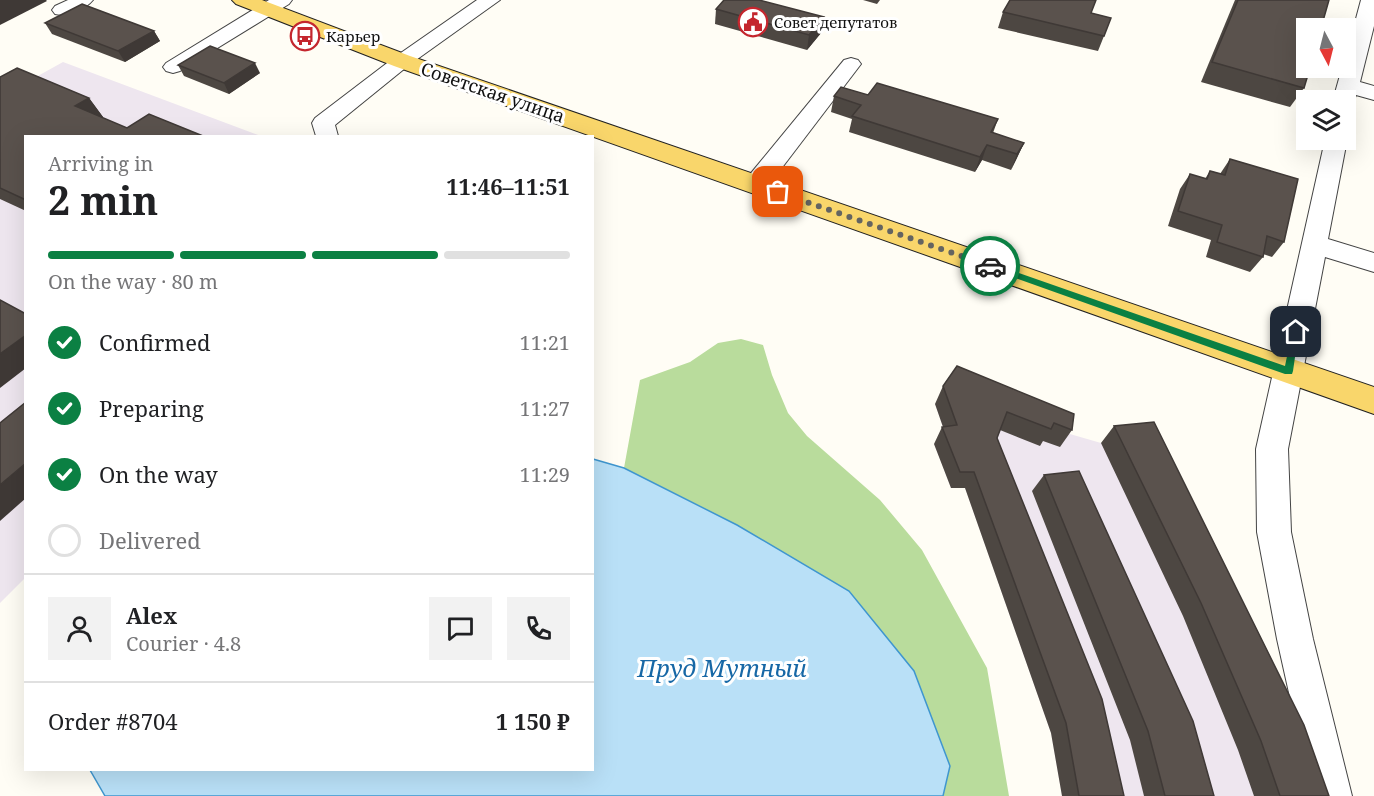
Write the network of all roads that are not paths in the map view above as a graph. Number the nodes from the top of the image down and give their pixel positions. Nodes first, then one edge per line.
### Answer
1 (83, 0) edge
2 (490, 0) edge
3 (1371, 0) edge
4 (264, 3) edge
5 (62, 10) dead end
6 (402, 61) junction
7 (851, 64) dead end
8 (173, 67) dead end
9 (1374, 71) edge
10 (1348, 84) edge
11 (1374, 93) edge
12 (327, 135) edge
13 (1334, 150) edge
14 (756, 184) junction
15 (1314, 243) junction
16 (1374, 263) edge
17 (1288, 371) junction
18 (1374, 401) edge
19 (1332, 796) edge

1 - 5 street
2 - 6 street
3 - 10 street
4 - 6 main road, Советская улица
4 - 8 street
6 - 12 street
6 - 14 main road, Советская улица
7 - 14 street
9 - 10 street
10 - 11 street
13 - 15 street
14 - 17 main road, Советская улица
15 - 16 street
15 - 17 street
17 - 18 main road, Советская улица
17 - 19 street

